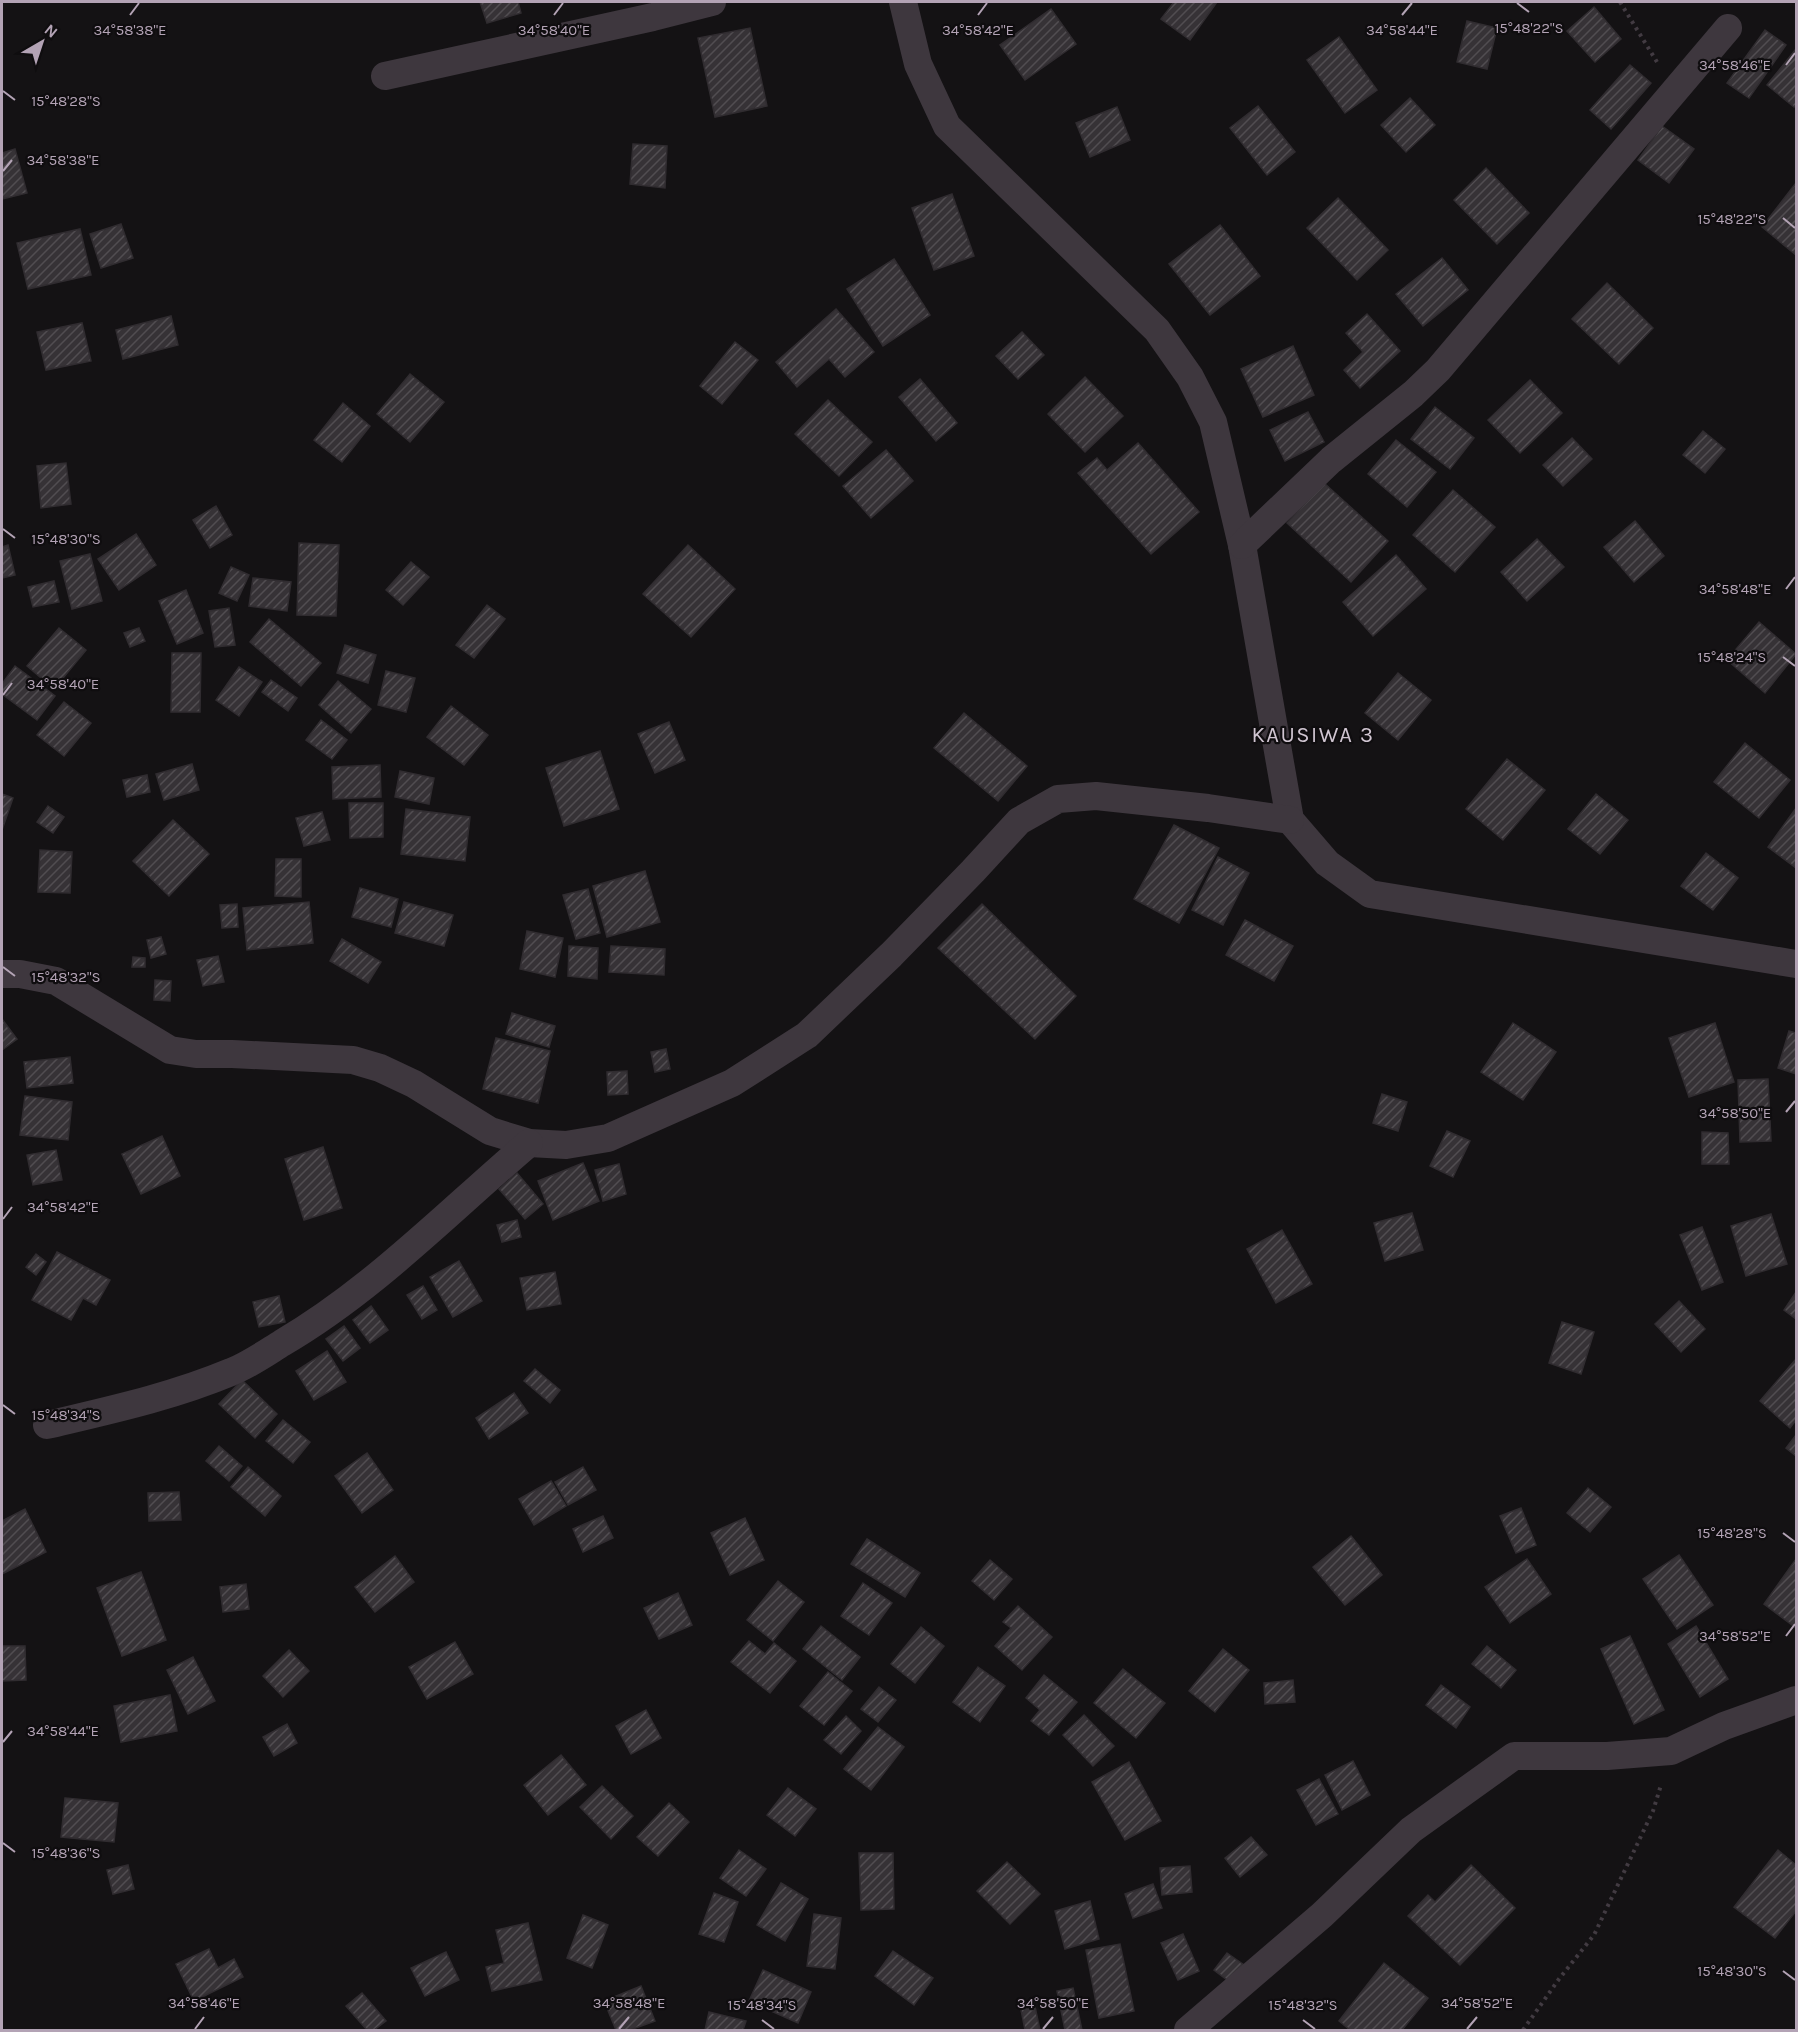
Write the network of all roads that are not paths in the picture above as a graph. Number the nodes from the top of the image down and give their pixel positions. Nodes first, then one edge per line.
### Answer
1 (712, 2) edge
2 (903, 2) edge
3 (1728, 28) dead end
4 (385, 76) dead end
5 (1242, 546) junction
6 (1290, 820) junction
7 (1797, 964) edge
8 (2, 974) edge
9 (528, 1143) junction
10 (47, 1425) dead end
11 (1797, 1700) edge
12 (1188, 2031) edge

1 - 4 street
2 - 5 street
3 - 5 street
5 - 6 street
6 - 7 street
6 - 9 street
8 - 9 street
9 - 10 street
11 - 12 street

